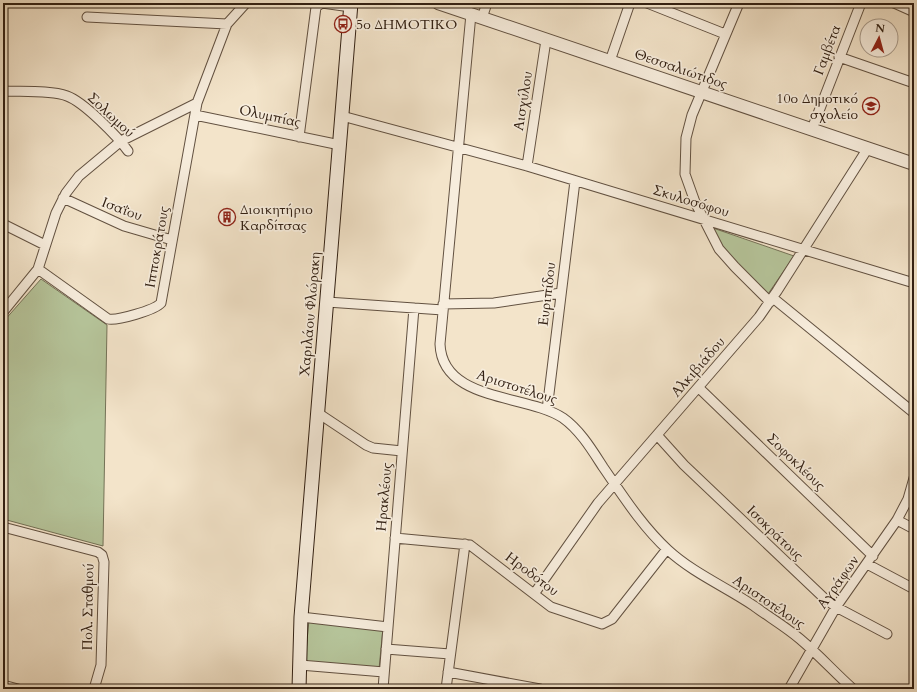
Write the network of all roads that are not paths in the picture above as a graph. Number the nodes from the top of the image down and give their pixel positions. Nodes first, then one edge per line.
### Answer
1 (246, 3) edge
2 (438, 3) edge
3 (487, 3) edge
4 (630, 3) edge
5 (647, 3) edge
6 (739, 3) edge
7 (861, 3) edge
8 (894, 3) edge
9 (351, 5) edge
10 (914, 12) edge
11 (476, 16) junction
12 (87, 17) dead end
13 (227, 24) junction
14 (726, 34) junction
15 (546, 40) junction
16 (839, 57) junction
17 (610, 61) junction
18 (914, 83) edge
19 (3, 91) edge
20 (701, 92) junction
21 (197, 103) junction
22 (195, 115) junction
23 (342, 116) junction
24 (812, 129) junction
25 (299, 137) junction
26 (121, 141) junction
27 (340, 145) junction
28 (459, 147) junction
29 (868, 148) junction
30 (128, 151) dead end
31 (914, 164) edge
32 (527, 166) junction
33 (575, 180) junction
34 (63, 198) junction
35 (703, 220) junction
36 (3, 224) edge
37 (172, 240) junction
38 (45, 245) junction
39 (803, 250) junction
40 (38, 269) junction
41 (914, 283) edge
42 (561, 293) junction
43 (772, 300) junction
44 (327, 302) junction
45 (443, 307) junction
46 (414, 308) junction
47 (3, 312) edge
48 (699, 388) junction
49 (547, 410) junction
50 (318, 412) junction
51 (914, 413) edge
52 (657, 435) junction
53 (402, 451) junction
54 (914, 478) edge
55 (614, 483) junction
56 (911, 496) edge
57 (897, 520) junction
58 (3, 527) edge
59 (914, 529) edge
60 (395, 538) junction
61 (465, 544) junction
62 (667, 549) junction
63 (870, 560) junction
64 (914, 589) edge
65 (534, 594) junction
66 (836, 607) junction
67 (301, 622) junction
68 (388, 627) junction
69 (887, 634) dead end
70 (386, 649) junction
71 (811, 649) junction
72 (450, 654) junction
73 (300, 665) junction
74 (384, 672) junction
75 (448, 672) junction
76 (3, 685) edge
77 (18, 689) edge
78 (94, 689) edge
79 (289, 689) edge
80 (299, 689) edge
81 (383, 689) edge
82 (446, 689) edge
83 (540, 689) edge
84 (789, 689) edge
85 (853, 689) edge

1 - 13 street
2 - 11 street, Θεσσαλιώτιδος
3 - 11 street, Αριστοτέλους
4 - 17 street
5 - 14 street
6 - 14 street
7 - 16 street, Γαμβέτα
8 - 10 street
9 - 23 main road, Χαριλάου Φλώρακη
9 - 25 street
11 - 15 street, Θεσσαλιώτιδος
11 - 28 street, Αριστοτέλους
12 - 13 street
13 - 21 street, Ιπποκράτους
14 - 20 street
15 - 17 street, Θεσσαλιώτιδος
15 - 32 street, Αισχύλου
16 - 18 street
16 - 24 street, Γαμβέτα
17 - 20 street, Θεσσαλιώτιδος
19 - 26 street, Σολωμού
20 - 24 street, Θεσσαλιώτιδος
20 - 35 street
21 - 22 street, Ιπποκράτους
21 - 26 street
22 - 25 street, Ολυμπίας
22 - 37 street, Ιπποκράτους
23 - 27 main road, Χαριλάου Φλώρακη
23 - 28 street, Σκυλοσόφου
24 - 29 street, Θεσσαλιώτιδος
25 - 27 street, Ολυμπίας
26 - 30 street, Σολωμού
26 - 34 street
27 - 44 main road, Χαριλάου Φλώρακη
28 - 32 street, Σκυλοσόφου
28 - 45 street, Αριστοτέλους
29 - 31 street, Θεσσαλιώτιδος
29 - 39 street, Αλκιβιάδου
32 - 33 street, Σκυλοσόφου
33 - 35 street, Σκυλοσόφου
33 - 42 street, Ευριπίδου
34 - 37 street, Ισαΐου
34 - 38 street
35 - 39 street, Σκυλοσόφου
35 - 43 street
36 - 38 street
37 - 40 street, Ιπποκράτους
38 - 40 street
39 - 41 street, Σκυλοσόφου
39 - 43 street, Αλκιβιάδου
40 - 47 street
42 - 45 street
42 - 49 street, Ευριπίδου
43 - 48 street, Αλκιβιάδου
43 - 51 street
44 - 46 street
44 - 50 main road, Χαριλάου Φλώρακη
45 - 46 street
45 - 49 street, Αριστοτέλους
46 - 53 street, Ηρακλέους
48 - 52 street, Αλκιβιάδου
48 - 63 street, Σοφοκλέους
49 - 55 street, Αριστοτέλους
50 - 53 street
50 - 67 main road, Χαριλάου Φλώρακη
52 - 55 street, Αλκιβιάδου
52 - 66 street, Ισοκράτους
53 - 60 street, Ηρακλέους
54 - 56 street, Αγράφων
55 - 62 street, Αριστοτέλους
55 - 65 street, Αλκιβιάδου
56 - 57 street, Αγράφων
57 - 59 street
57 - 63 street, Αγράφων
58 - 78 street, Πολ. Σταθμού
60 - 61 street, Ηροδότου
60 - 68 street, Ηρακλέους
61 - 65 street, Ηροδότου
61 - 72 street
62 - 65 street, Ηροδότου
62 - 71 street, Αριστοτέλους
63 - 64 street, Σοφοκλέους
63 - 66 street, Αγράφων
66 - 69 street, Ισοκράτους
66 - 71 street, Αγράφων
67 - 68 street
67 - 73 main road, Χαριλάου Φλώρακη
67 - 79 main road, Χαριλάου Φλώρακη
68 - 70 street, Ηρακλέους
70 - 72 street
70 - 74 street, Ηρακλέους
71 - 84 street, Αγράφων
71 - 85 street, Αριστοτέλους
72 - 75 street
73 - 74 street
73 - 80 main road, Χαριλάου Φλώρακη
74 - 81 street, Ηρακλέους
75 - 82 street
75 - 83 street
76 - 77 street

